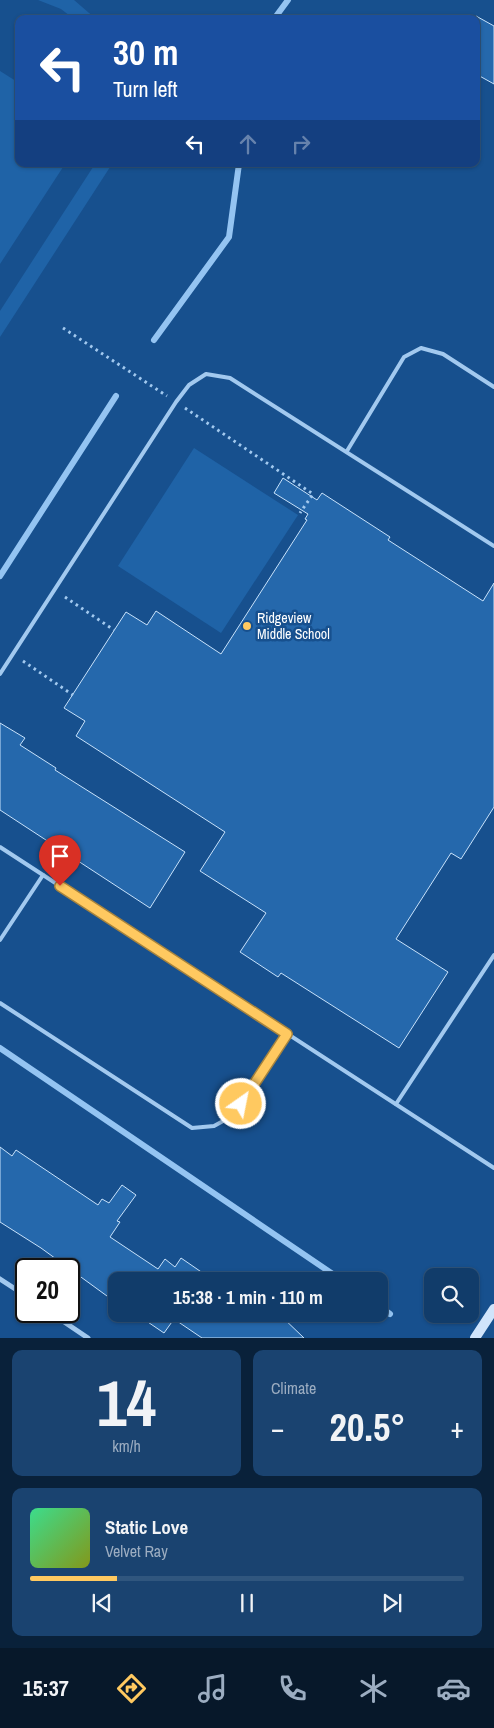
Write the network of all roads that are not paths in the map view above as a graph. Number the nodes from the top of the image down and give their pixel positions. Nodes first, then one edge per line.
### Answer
1 (494, 387) edge
2 (347, 450) junction
3 (494, 546) edge
4 (0, 674) edge
5 (0, 847) edge
6 (43, 875) junction
7 (0, 940) edge
8 (494, 955) edge
9 (0, 1003) edge
10 (287, 1034) junction
11 (396, 1104) junction
12 (494, 1168) edge
13 (0, 1279) edge
14 (15, 1289) edge
15 (494, 1309) edge
16 (66, 1323) edge
17 (88, 1338) edge
18 (475, 1338) edge

1 - 2 lane
2 - 3 lane
2 - 4 lane
5 - 6 lane
6 - 7 lane
6 - 10 lane
8 - 11 lane
9 - 10 lane
10 - 11 lane
11 - 12 lane
13 - 14 street
15 - 18 street
16 - 17 street

